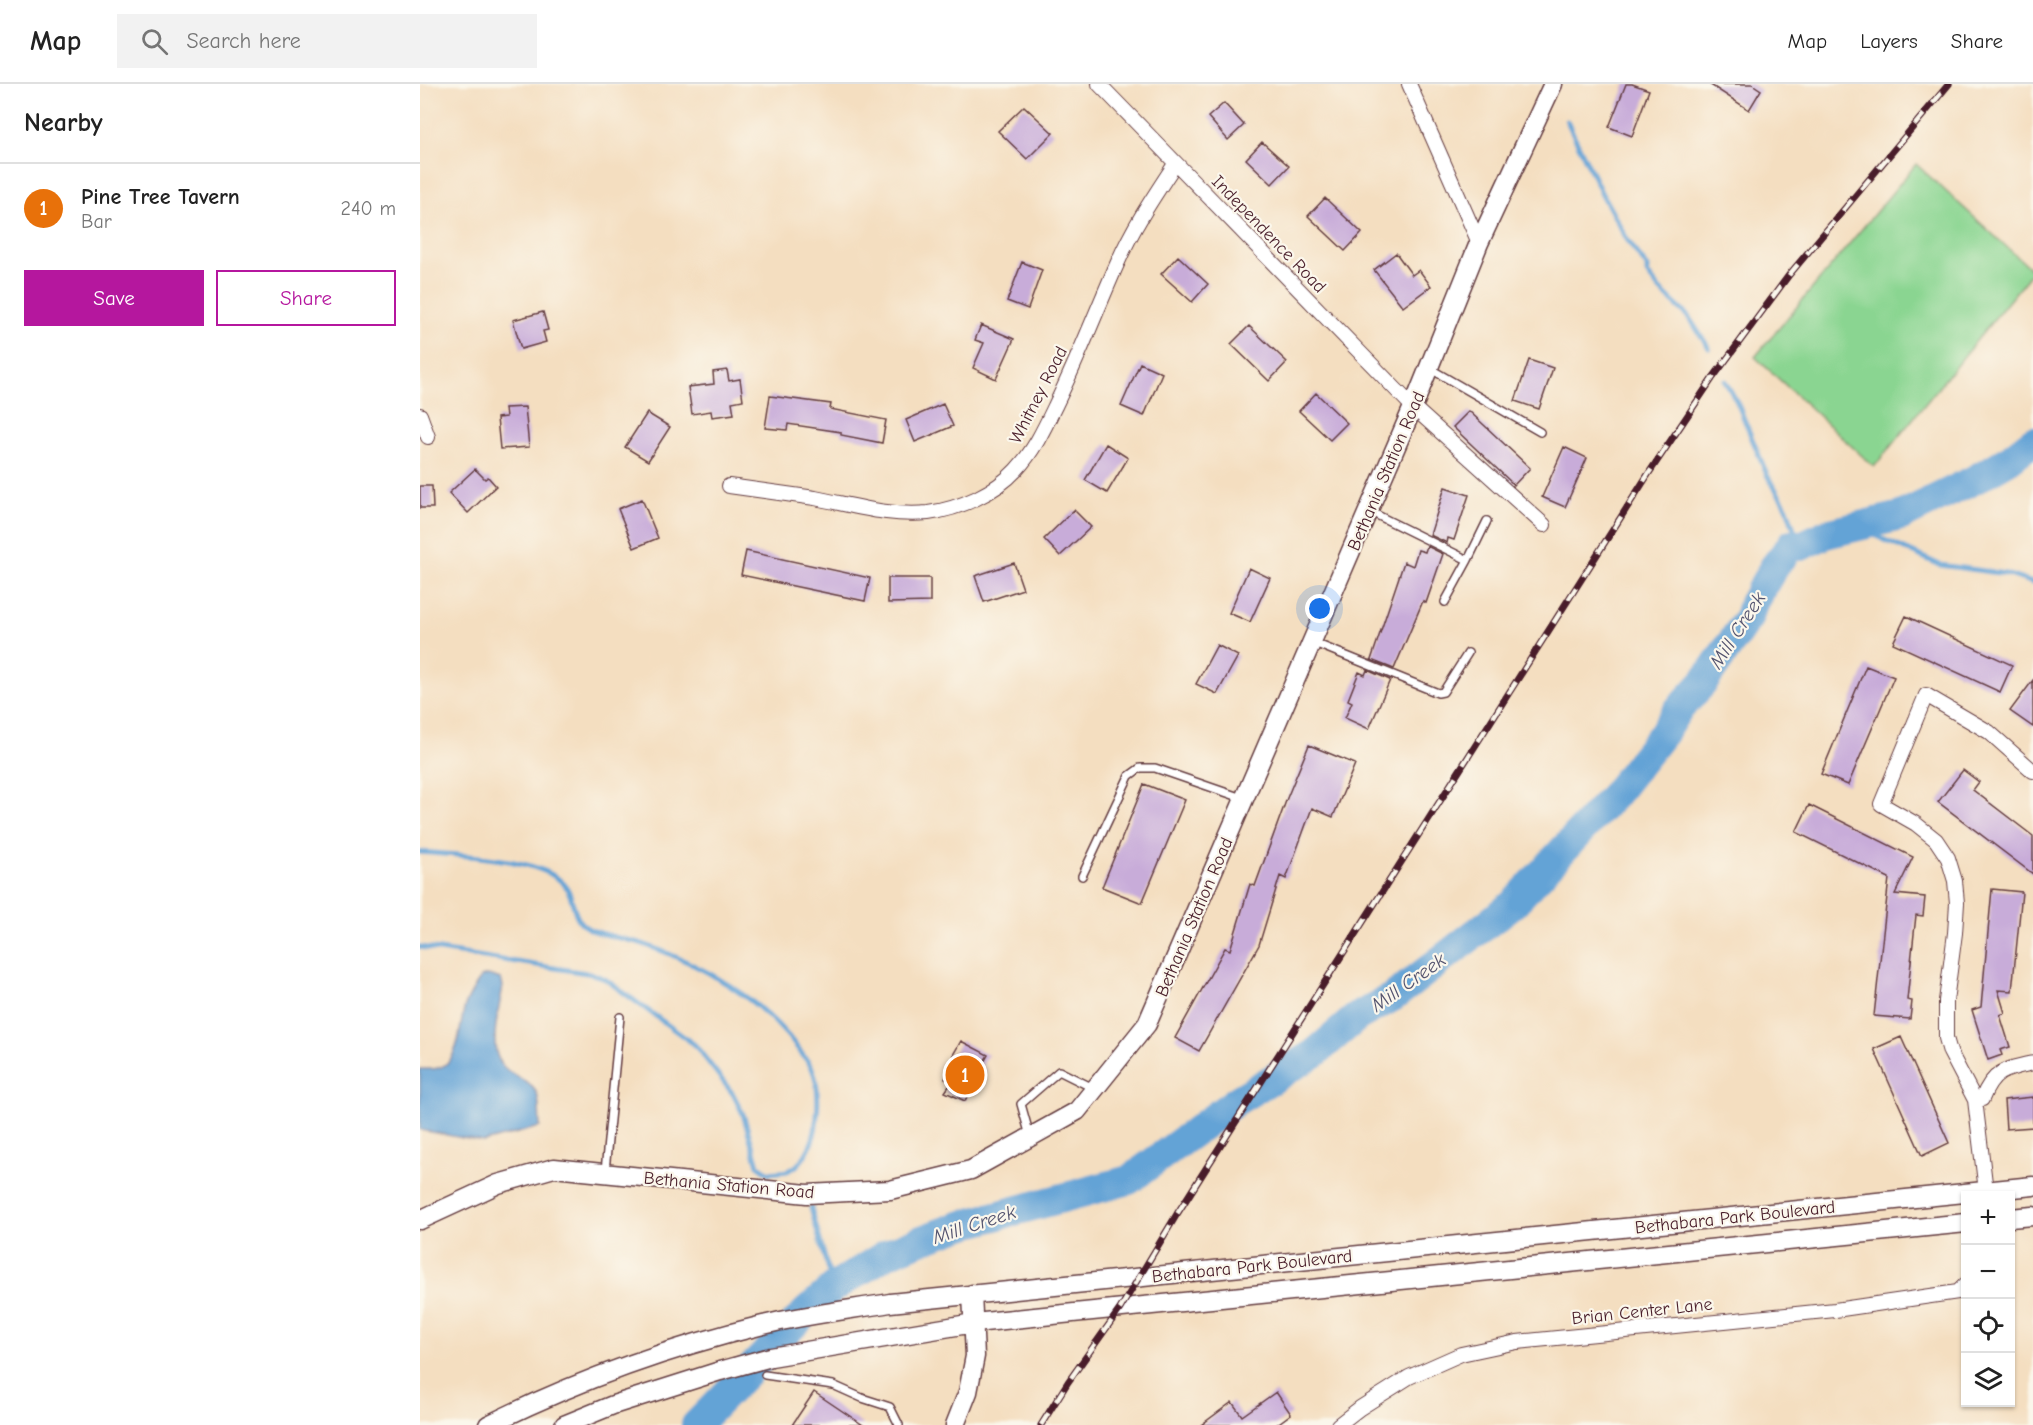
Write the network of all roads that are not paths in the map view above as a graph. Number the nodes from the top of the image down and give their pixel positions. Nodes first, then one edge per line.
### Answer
1 (1099, 84) edge
2 (1408, 84) edge
3 (1553, 84) edge
4 (1175, 164) junction
5 (1479, 243) junction
6 (1429, 368) junction
7 (1413, 407) junction
8 (420, 415) edge
9 (1540, 432) dead end
10 (428, 437) dead end
11 (729, 486) dead end
12 (1369, 511) junction
13 (1487, 521) dead end
14 (1544, 525) dead end
15 (1468, 560) junction
16 (1445, 602) dead end
17 (1312, 642) junction
18 (1468, 653) dead end
19 (2033, 771) edge
20 (1245, 799) junction
21 (1082, 876) dead end
22 (620, 1017) dead end
23 (2033, 1063) edge
24 (1095, 1089) junction
25 (1975, 1100) junction
26 (1030, 1137) junction
27 (605, 1173) junction
28 (2033, 1186) edge
29 (1987, 1191) edge
30 (2000, 1191) edge
31 (1961, 1196) edge
32 (2033, 1216) edge
33 (2015, 1218) edge
34 (422, 1221) edge
35 (1961, 1223) edge
36 (1961, 1289) edge
37 (972, 1294) junction
38 (974, 1323) junction
39 (765, 1374) dead end
40 (488, 1425) edge
41 (564, 1425) edge
42 (899, 1425) edge
43 (955, 1425) edge
44 (1338, 1425) edge

1 - 4 street, Independence Road
2 - 5 street
3 - 5 street, Bethania Station Road
4 - 7 street, Independence Road
4 - 11 street, Whitney Road
5 - 6 street, Bethania Station Road
6 - 7 street, Bethania Station Road
6 - 9 lane
7 - 12 street, Bethania Station Road
7 - 14 street, Independence Road
8 - 10 street
12 - 15 lane
12 - 17 street, Bethania Station Road
13 - 15 lane
15 - 16 lane
17 - 18 lane
17 - 20 street, Bethania Station Road
19 - 25 street
20 - 21 lane
20 - 24 street, Bethania Station Road
22 - 27 lane
23 - 25 street
24 - 26 street, Bethania Station Road
24 - 26 lane
25 - 29 street
26 - 27 street, Bethania Station Road
27 - 34 street, Bethania Station Road
28 - 30 street, Bethabara Park Boulevard
31 - 37 street, Bethabara Park Boulevard
32 - 33 street
35 - 38 street, Bethabara Park Boulevard
36 - 44 street, Brian Center Lane
37 - 38 street
37 - 40 street, Bethabara Park Boulevard
38 - 41 street, Bethabara Park Boulevard
38 - 43 street
39 - 42 lane

